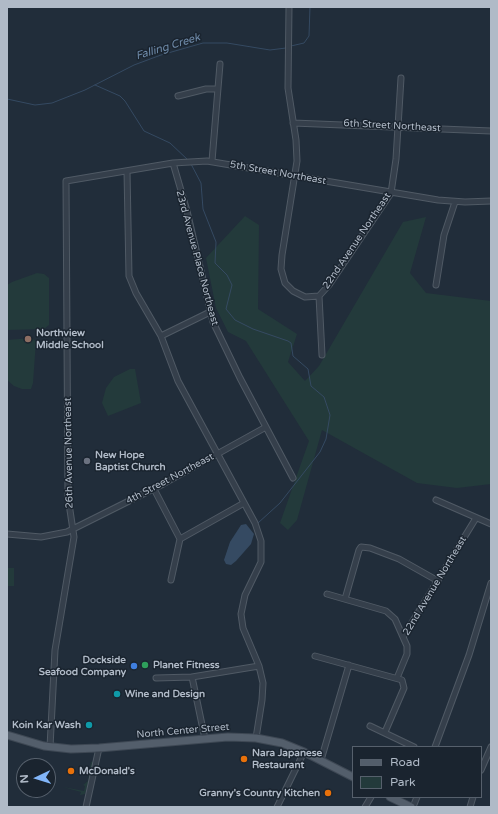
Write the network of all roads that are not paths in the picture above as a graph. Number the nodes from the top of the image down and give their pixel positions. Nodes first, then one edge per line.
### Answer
1 (289, 7) edge
2 (220, 64) dead end
3 (401, 78) dead end
4 (218, 89) junction
5 (178, 96) dead end
6 (293, 122) junction
7 (399, 127) junction
8 (491, 130) edge
9 (212, 162) junction
10 (172, 163) junction
11 (127, 171) junction
12 (295, 176) junction
13 (66, 181) joint
14 (391, 193) junction
15 (491, 201) edge
16 (455, 202) junction
17 (436, 285) dead end
18 (319, 296) junction
19 (210, 312) junction
20 (162, 336) junction
21 (322, 355) dead end
22 (266, 428) junction
23 (217, 454) junction
24 (293, 478) dead end
25 (154, 489) junction
26 (436, 500) dead end
27 (244, 503) junction
28 (476, 518) junction
29 (491, 524) edge
30 (72, 528) junction
31 (7, 534) edge
32 (180, 539) junction
33 (171, 580) dead end
34 (438, 581) junction
35 (491, 583) edge
36 (327, 594) dead end
37 (345, 599) junction
38 (403, 637) junction
39 (315, 656) dead end
40 (259, 666) junction
41 (349, 666) junction
42 (192, 677) junction
43 (156, 678) dead end
44 (396, 678) junction
45 (370, 726) dead end
46 (385, 732) junction
47 (7, 735) edge
48 (256, 738) junction
49 (204, 739) junction
50 (412, 746) edge
51 (435, 746) edge
52 (50, 747) junction
53 (491, 747) edge
54 (99, 748) junction
55 (304, 752) junction
56 (321, 760) junction
57 (482, 768) edge
58 (352, 777) edge
59 (370, 798) edge
60 (392, 798) edge
61 (416, 798) edge
62 (86, 807) edge
63 (276, 807) edge
64 (365, 807) edge
65 (412, 807) edge

1 - 6 street
2 - 4 street
3 - 7 street, 22nd Avenue Northeast
4 - 5 street
4 - 9 street
6 - 7 street, 6th Street Northeast
6 - 12 street
7 - 8 street, 6th Street Northeast
7 - 14 street, 22nd Avenue Northeast
9 - 10 street, 5th Street Northeast
9 - 12 street, 5th Street Northeast
10 - 11 street, 5th Street Northeast
10 - 19 street, 23rd Avenue Place Northeast
11 - 13 street, 5th Street Northeast
11 - 20 street
12 - 14 street, 5th Street Northeast
12 - 18 street
13 - 30 street, 26th Avenue Northeast
14 - 16 street, 5th Street Northeast
14 - 18 street, 22nd Avenue Northeast
15 - 16 street, 5th Street Northeast
16 - 17 street
18 - 21 street, 22nd Avenue Northeast
19 - 20 street
19 - 22 street, 23rd Avenue Place Northeast
20 - 23 street
22 - 23 street, 4th Street Northeast
22 - 24 street, 23rd Avenue Place Northeast
23 - 25 street, 4th Street Northeast
23 - 27 street
25 - 30 street, 4th Street Northeast
25 - 32 street
26 - 28 street
27 - 32 street
27 - 40 street
28 - 29 street
28 - 34 street, 22nd Avenue Northeast
30 - 31 street, 4th Street Northeast
30 - 52 street, 26th Avenue Northeast
32 - 33 street
34 - 37 street
34 - 38 street, 22nd Avenue Northeast
35 - 51 street
36 - 37 street
37 - 38 street
38 - 44 street, 22nd Avenue Northeast
39 - 41 street
40 - 42 street
40 - 48 street
41 - 44 street
41 - 56 street
42 - 43 street
42 - 49 street
44 - 46 street
45 - 46 street
46 - 50 street
47 - 52 main road, North Center Street
48 - 49 main road, North Center Street
48 - 55 main road, North Center Street
49 - 54 main road, North Center Street
52 - 54 main road, North Center Street
53 - 57 street
54 - 62 street
55 - 56 main road, North Center Street
55 - 63 street
56 - 58 main road, North Center Street
59 - 64 street
60 - 65 main road
61 - 65 street

